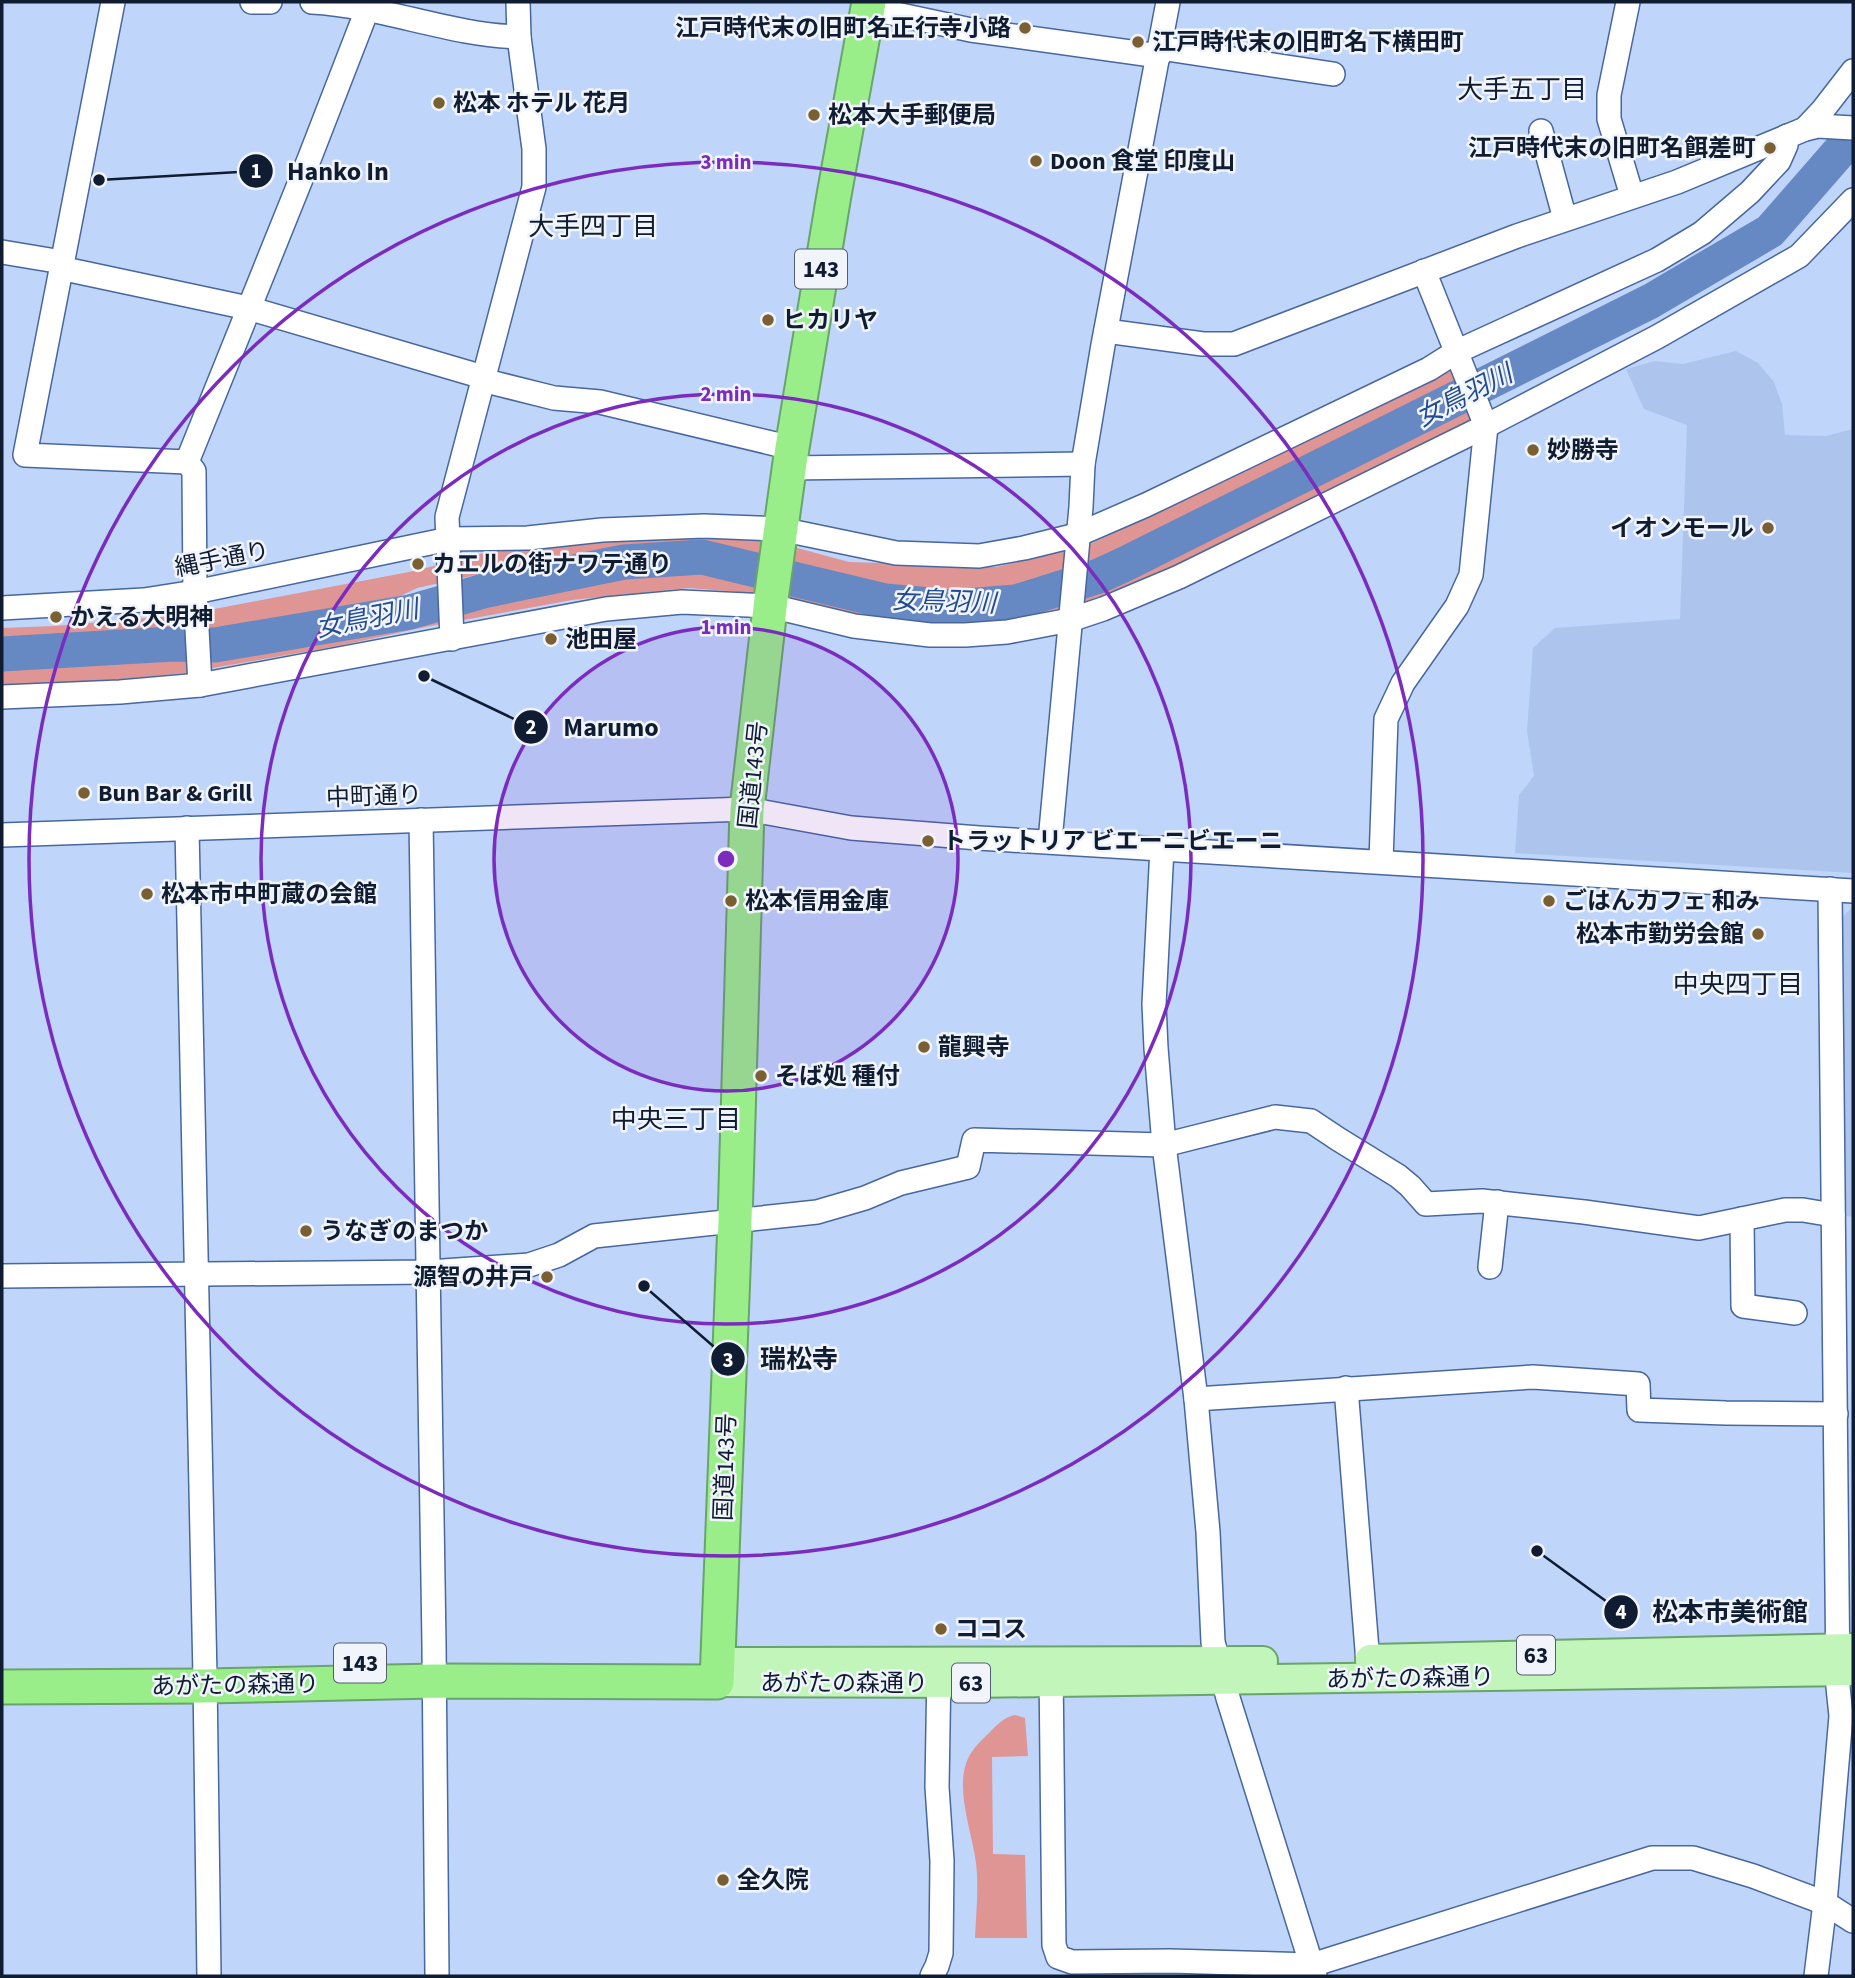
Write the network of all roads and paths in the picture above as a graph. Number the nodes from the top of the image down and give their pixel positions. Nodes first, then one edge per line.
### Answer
1 (113, 2) edge
2 (252, 2) edge
3 (270, 2) edge
4 (312, 2) edge
5 (518, 2) edge
6 (1168, 2) edge
7 (1628, 2) edge
8 (868, 5) edge
9 (367, 10) junction
10 (519, 37) junction
11 (1160, 52) junction
12 (1853, 71) edge
13 (1333, 74) dead end
14 (1853, 128) edge
15 (1804, 130) junction
16 (1541, 131) dead end
17 (1632, 197) junction
18 (1853, 200) edge
19 (1565, 219) junction
20 (2, 252) edge
21 (61, 265) junction
22 (1424, 271) junction
23 (248, 308) junction
24 (1106, 331) junction
25 (1458, 357) junction
26 (482, 378) junction
27 (1484, 422) junction
28 (790, 458) junction
29 (187, 462) junction
30 (1083, 464) junction
31 (779, 533) junction
32 (1077, 539) junction
33 (449, 549) junction
34 (195, 599) junction
35 (771, 603) junction
36 (2, 608) edge
37 (1071, 615) junction
38 (452, 632) junction
39 (200, 680) junction
40 (2, 696) edge
41 (747, 809) junction
42 (421, 820) junction
43 (187, 828) junction
44 (2, 835) edge
45 (1050, 841) junction
46 (1162, 848) junction
47 (1381, 862) junction
48 (1829, 890) junction
49 (1853, 891) edge
50 (1164, 1145) junction
51 (1497, 1202) junction
52 (1833, 1215) junction
53 (1742, 1219) junction
54 (735, 1220) junction
55 (1490, 1267) dead end
56 (429, 1272) junction
57 (197, 1275) junction
58 (2, 1276) edge
59 (1795, 1313) dead end
60 (1346, 1388) junction
61 (1196, 1399) junction
62 (1836, 1414) junction
63 (1846, 1660) edge
64 (2, 1667) edge
65 (1369, 1669) junction
66 (1051, 1671) junction
67 (1221, 1671) junction
68 (434, 1672) junction
69 (718, 1672) junction
70 (939, 1672) junction
71 (205, 1675) junction
72 (2, 1687) edge
73 (1825, 1903) junction
74 (1853, 1921) edge
75 (1093, 1969) edge
76 (1314, 1971) edge
77 (209, 1976) edge
78 (437, 1976) edge
79 (932, 1976) edge
80 (1816, 1976) edge

1 - 21 street
2 - 3 street
4 - 9 street
5 - 10 street
6 - 11 street
7 - 17 street
8 - 11 street
8 - 28 highway, 国道143号 / 143
9 - 10 street
9 - 23 street
10 - 26 street
11 - 13 street
11 - 24 street
12 - 15 street
14 - 15 street
15 - 17 street
15 - 25 street, 縄手通り
16 - 19 street
17 - 19 street
18 - 27 street
19 - 22 street
20 - 21 street
21 - 23 street
21 - 29 street
22 - 24 street
22 - 25 street
23 - 26 street
23 - 29 street
24 - 30 street
25 - 27 street
25 - 32 street, 縄手通り
26 - 28 street
26 - 33 street
27 - 37 street
27 - 47 street
28 - 30 street
28 - 31 highway, 国道143号 / 143
29 - 34 street
30 - 32 street
31 - 32 street, 縄手通り
31 - 33 street, 縄手通り
31 - 35 highway, 国道143号 / 143
32 - 37 street
33 - 34 street, 縄手通り
33 - 38 street
34 - 36 street, 縄手通り
34 - 39 street
35 - 37 street
35 - 38 street
35 - 41 highway, 国道143号 / 143
37 - 45 street
38 - 39 street
39 - 40 street
41 - 42 street, 中町通り
41 - 45 street, 中町通り
41 - 54 highway, 国道143号 / 143
42 - 43 street, 中町通り
42 - 56 street
43 - 44 street, 中町通り
43 - 57 street
45 - 46 street, 中町通り
46 - 47 street, 中町通り
46 - 50 street
47 - 48 street, 中町通り
48 - 49 street, 中町通り
48 - 52 street
50 - 51 street
50 - 54 street
50 - 61 street
51 - 53 street
51 - 55 street
52 - 53 street
52 - 62 street
53 - 59 street
54 - 56 street
54 - 69 highway, 国道143号 / 143
56 - 57 street
56 - 68 street
57 - 58 street
57 - 71 street
60 - 61 street
60 - 62 street
60 - 65 street
61 - 67 street
62 - 63 street
63 - 65 main road, あがたの森通り / 63
63 - 73 street
64 - 71 highway, あがたの森通り / 143
65 - 67 main road, あがたの森通り / 63
66 - 67 main road, あがたの森通り / 63
66 - 70 main road, あがたの森通り / 63
66 - 75 street
67 - 76 street
68 - 69 highway, あがたの森通り / 143
68 - 71 highway, あがたの森通り / 143
68 - 78 street
69 - 70 main road, あがたの森通り / 63
70 - 79 street
71 - 72 highway, あがたの森通り / 143
71 - 77 street
73 - 74 street
73 - 76 street
73 - 80 street
75 - 76 street

